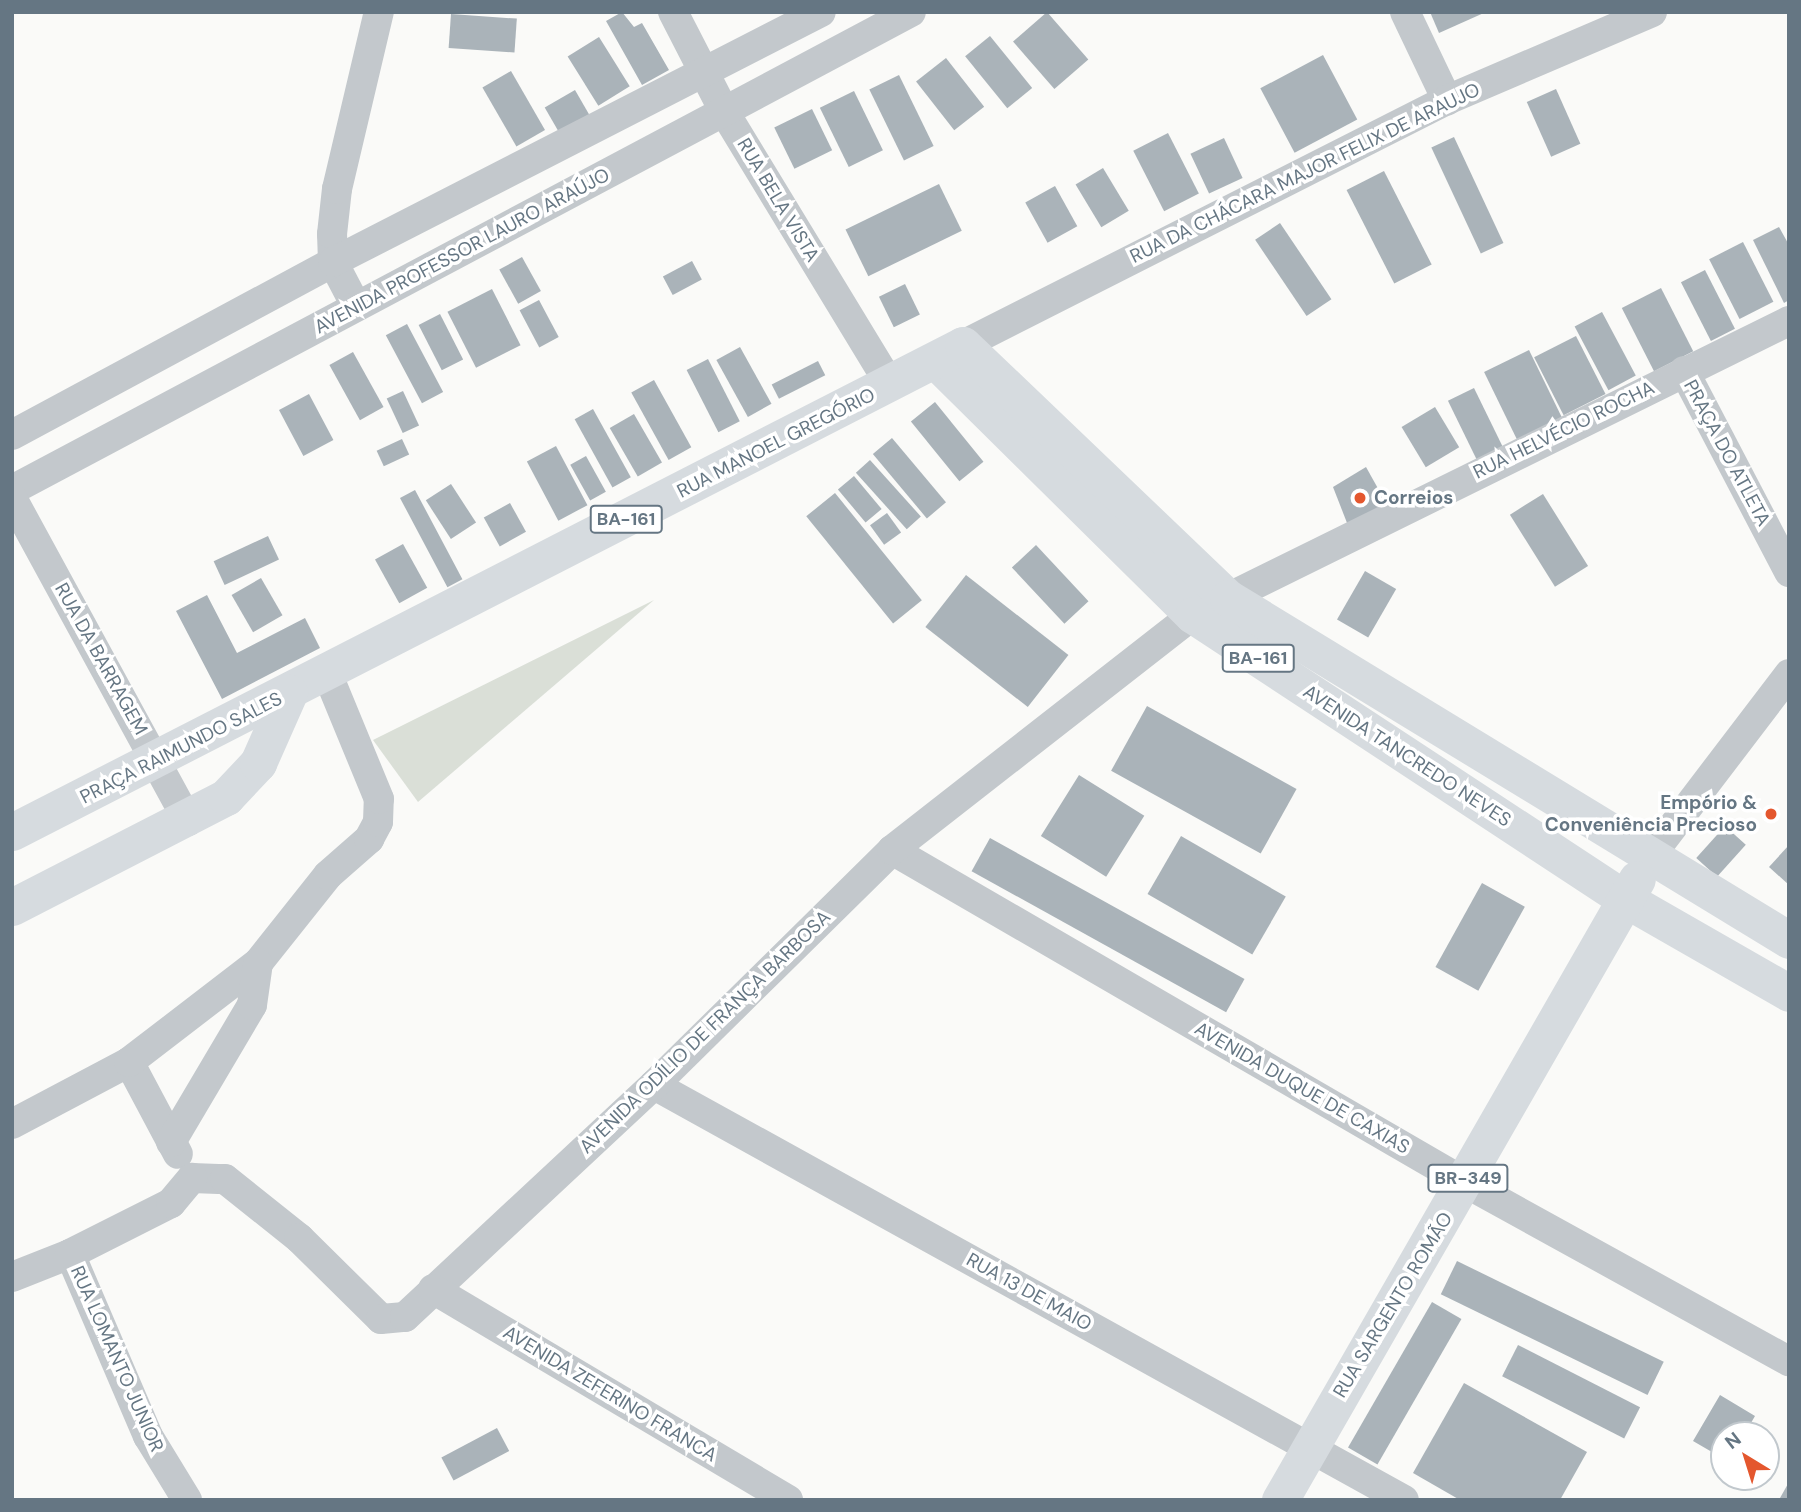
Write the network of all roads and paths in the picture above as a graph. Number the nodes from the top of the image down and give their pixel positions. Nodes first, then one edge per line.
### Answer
1 (379, 12) edge
2 (673, 12) edge
3 (821, 12) edge
4 (911, 12) edge
5 (1405, 12) edge
6 (1652, 12) edge
7 (705, 73) junction
8 (1447, 100) junction
9 (725, 113) junction
10 (333, 262) junction
11 (356, 306) junction
12 (1789, 321) edge
13 (949, 353) junction
14 (1684, 371) junction
15 (890, 384) junction
16 (12, 435) edge
17 (12, 490) edge
18 (12, 498) edge
19 (1789, 572) edge
20 (1228, 598) junction
21 (1193, 615) junction
22 (327, 673) junction
23 (1789, 674) edge
24 (289, 693) junction
25 (156, 761) junction
26 (188, 821) junction
27 (12, 832) edge
28 (891, 850) junction
29 (1652, 855) junction
30 (1625, 899) junction
31 (12, 907) edge
32 (1789, 940) edge
33 (257, 963) junction
34 (1789, 993) edge
35 (129, 1062) junction
36 (654, 1085) junction
37 (12, 1124) edge
38 (171, 1142) junction
39 (192, 1178) junction
40 (1466, 1183) junction
41 (70, 1254) junction
42 (12, 1277) edge
43 (433, 1289) junction
44 (1789, 1361) edge
45 (1309, 1447) junction
46 (187, 1500) edge
47 (788, 1500) edge
48 (1280, 1500) edge
49 (1404, 1500) edge

1 - 10 street
2 - 7 street, RUA BELA VISTA
3 - 7 street
4 - 9 street, AVENIDA PROFESSOR LAURO ARAÚJO
5 - 8 street
6 - 8 street, RUA DA CHÁCARA MAJOR FELIX DE ARAUJO
7 - 9 street, RUA BELA VISTA
7 - 10 street
8 - 13 street, RUA DA CHÁCARA MAJOR FELIX DE ARAUJO
9 - 11 street, AVENIDA PROFESSOR LAURO ARAÚJO
9 - 15 street, RUA BELA VISTA
10 - 11 street
10 - 16 street
11 - 17 street, AVENIDA PROFESSOR LAURO ARAÚJO
12 - 14 street, RUA HELVÉCIO ROCHA
13 - 15 main road, RUA MANOEL GREGÓRIO / BA-161
13 - 20 main road, AVENIDA TANCREDO NEVES / BA-161
13 - 21 main road, AVENIDA TANCREDO NEVES / BA-161
14 - 19 street, PRAÇA DO ATLETA
14 - 20 street, RUA HELVÉCIO ROCHA
15 - 22 main road, RUA MANOEL GREGÓRIO / BA-161
18 - 25 street, RUA DA BARRAGEM
20 - 21 street, AVENIDA ODÍLIO DE FRANÇA BARBOSA
20 - 29 main road, AVENIDA TANCREDO NEVES / BA-161
21 - 28 street, AVENIDA ODÍLIO DE FRANÇA BARBOSA
21 - 30 main road, AVENIDA TANCREDO NEVES / BA-161
22 - 24 main road, RUA MANOEL GREGÓRIO / BA-161
22 - 33 street
23 - 29 street
24 - 25 main road, PRAÇA RAIMUNDO SALES / BA-161
24 - 26 main road, PRAÇA RAIMUNDO SALES
25 - 26 street, RUA DA BARRAGEM
25 - 27 main road, PRAÇA RAIMUNDO SALES / BA-161
26 - 31 main road, PRAÇA RAIMUNDO SALES
28 - 36 street, AVENIDA ODÍLIO DE FRANÇA BARBOSA
28 - 40 street, AVENIDA DUQUE DE CAXIAS
29 - 30 main road, RUA SARGENTO ROMÃO / BR-349
29 - 32 main road, AVENIDA TANCREDO NEVES
30 - 34 main road, AVENIDA TANCREDO NEVES
30 - 40 main road, RUA SARGENTO ROMÃO / BR-349
33 - 35 street
33 - 38 street
35 - 37 street
35 - 38 street
36 - 43 street, AVENIDA ODÍLIO DE FRANÇA BARBOSA
36 - 45 street, RUA 13 DE MAIO
38 - 39 street
39 - 41 street
39 - 43 street, AVENIDA ODÍLIO DE FRANÇA BARBOSA
40 - 44 street, AVENIDA DUQUE DE CAXIAS
40 - 45 main road, RUA SARGENTO ROMÃO / BR-349
41 - 42 street
41 - 46 street, RUA LOMANTO JUNIOR
43 - 47 street, AVENIDA ZEFERINO FRANCA
45 - 48 main road, RUA SARGENTO ROMÃO / BR-349
45 - 49 street, RUA 13 DE MAIO

